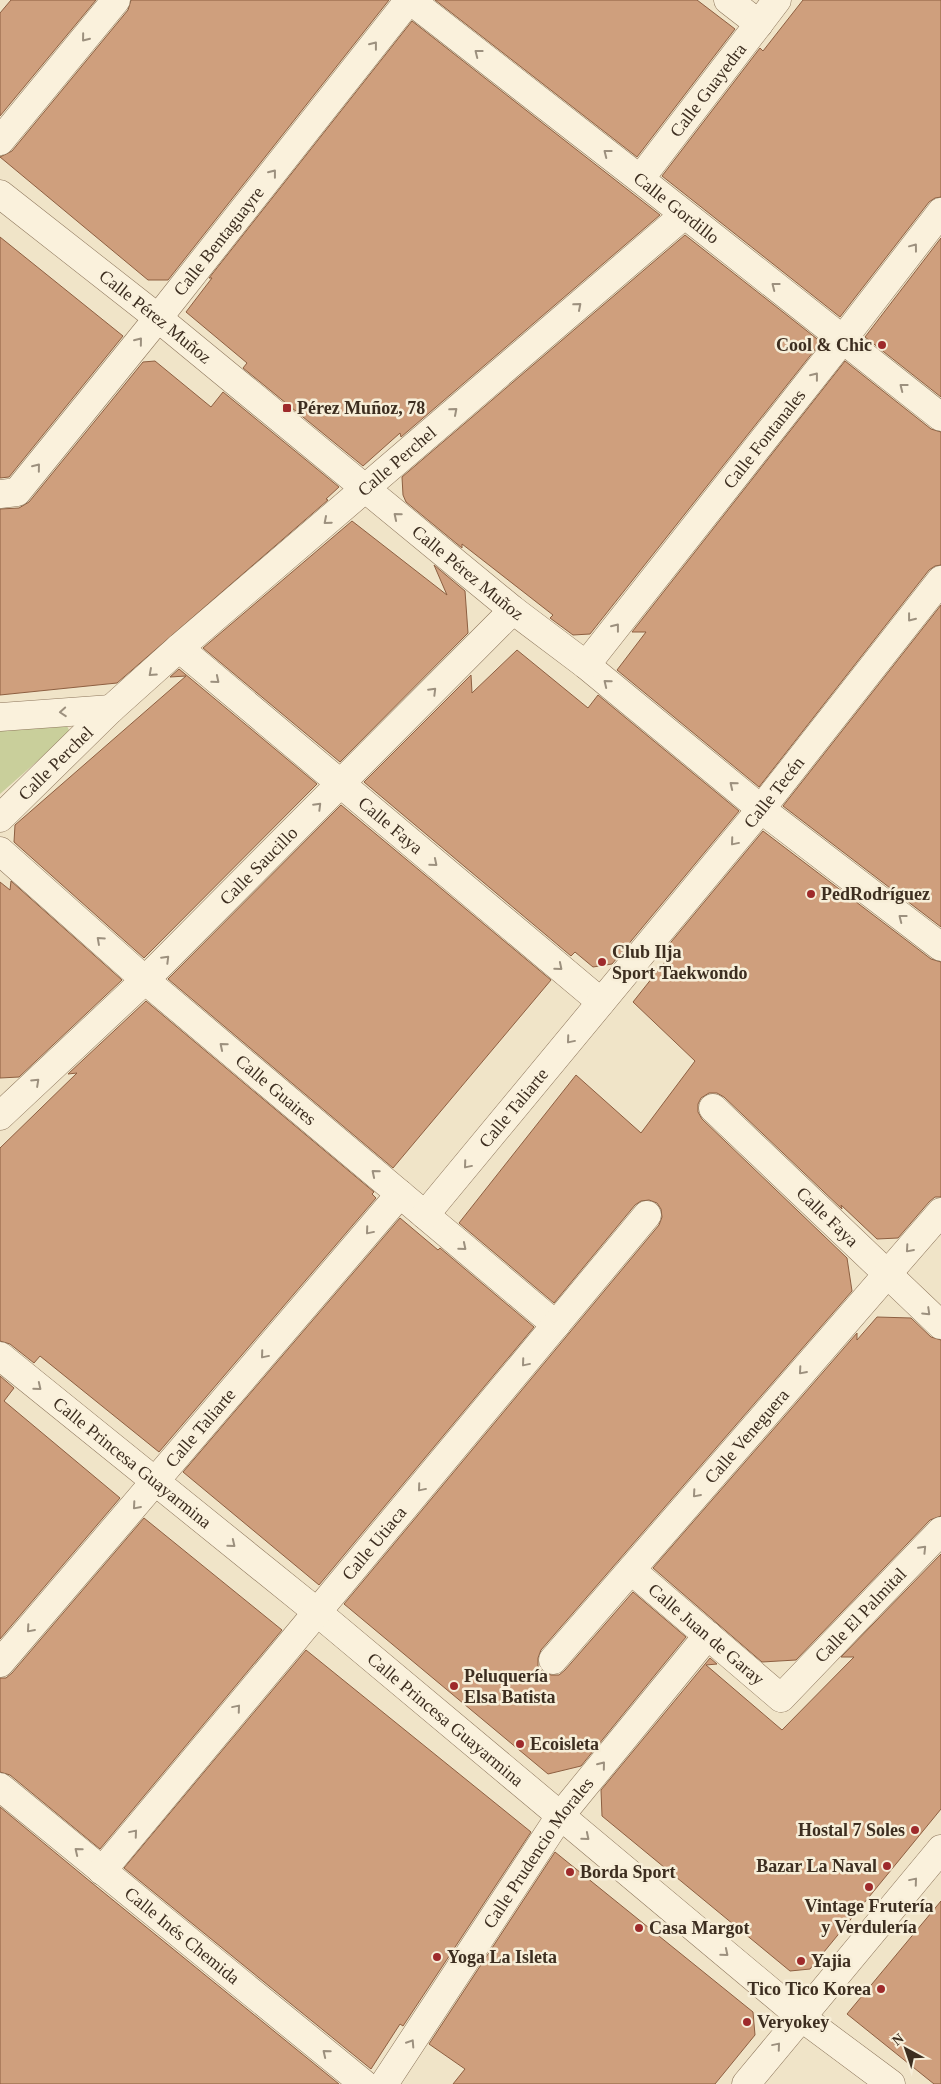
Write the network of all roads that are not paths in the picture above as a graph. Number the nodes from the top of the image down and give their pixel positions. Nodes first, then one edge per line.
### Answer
1 (116, 0) edge
2 (410, 0) edge
3 (728, 0) edge
4 (777, 0) edge
5 (759, 24) junction
6 (0, 141) edge
7 (640, 179) junction
8 (0, 194) edge
9 (941, 212) edge
10 (684, 215) junction
11 (158, 318) junction
12 (843, 340) junction
13 (941, 417) edge
14 (364, 489) junction
15 (0, 494) edge
16 (941, 580) edge
17 (514, 610) junction
18 (179, 648) junction
19 (586, 665) junction
20 (111, 709) junction
21 (0, 717) edge
22 (340, 785) junction
23 (761, 808) junction
24 (0, 818) edge
25 (0, 851) edge
26 (941, 947) edge
27 (145, 980) junction
28 (601, 1002) junction
29 (713, 1108) dead end
30 (2, 1111) edge
31 (400, 1194) junction
32 (941, 1212) edge
33 (426, 1215) junction
34 (646, 1215) dead end
35 (887, 1274) junction
36 (556, 1325) junction
37 (941, 1326) edge
38 (0, 1356) edge
39 (156, 1483) junction
40 (941, 1531) edge
41 (631, 1570) junction
42 (318, 1612) junction
43 (708, 1636) junction
44 (553, 1660) dead end
45 (0, 1663) edge
46 (781, 1698) joint
47 (0, 1787) edge
48 (560, 1816) junction
49 (941, 1849) edge
50 (102, 1871) junction
51 (801, 2017) junction
52 (364, 2084) edge
53 (384, 2084) edge
54 (746, 2084) edge
55 (891, 2084) edge

1 -> 6 street
7 -> 2 street, Calle Gordillo
11 -> 2 street, Calle Bentaguayre
3 - 5 street
4 - 5 street, Calle Guayedra
5 - 7 street, Calle Guayedra
7 - 10 street, Calle Gordillo
8 - 11 street, Calle Pérez Muñoz
12 -> 9 street, Calle Fontanales
12 -> 10 street, Calle Gordillo
14 -> 10 street, Calle Perchel
11 - 14 street, Calle Pérez Muñoz
15 -> 11 street, Calle Bentaguayre
13 -> 12 street, Calle Gordillo
19 -> 12 street, Calle Fontanales
17 -> 14 street, Calle Pérez Muñoz
14 -> 18 street, Calle Perchel
16 -> 23 street, Calle Tecén
17 - 19 street, Calle Pérez Muñoz
22 -> 17 street, Calle Saucillo
18 -> 20 street, Calle Perchel
18 -> 22 street, Calle Faya
23 -> 19 street, Calle Pérez Muñoz
20 -> 21 street, Calle Perchel
20 - 24 street, Calle Perchel
27 -> 22 street, Calle Saucillo
22 -> 28 street, Calle Faya
26 -> 23 street, Calle Pérez Muñoz
23 -> 28 street, Calle Tecén
27 -> 25 street, Calle Guaires
30 -> 27 street, Calle Saucillo
31 -> 27 street, Calle Guaires
28 -> 33 street, Calle Taliarte
29 - 35 street, Calle Faya
31 - 33 street, Calle Guaires
31 -> 39 street, Calle Taliarte
32 -> 35 street, Calle Veneguera
33 -> 36 street, Calle Guaires
34 - 36 street, Calle Utiaca
35 -> 37 street, Calle Faya
35 -> 41 street, Calle Veneguera
36 -> 42 street, Calle Utiaca
38 -> 39 street, Calle Princesa Guayarmina
39 -> 42 street, Calle Princesa Guayarmina
39 -> 45 street, Calle Taliarte
46 -> 40 street, Calle El Palmital
41 - 43 street, Calle Juan de Garay
41 - 44 street, Calle Veneguera
42 - 48 street, Calle Princesa Guayarmina
50 -> 42 street, Calle Utiaca
43 - 46 street, Calle Juan de Garay
48 -> 43 street, Calle Prudencio Morales
50 -> 47 street, Calle Inés Chemida
48 -> 51 street, Calle Princesa Guayarmina
53 -> 48 street, Calle Prudencio Morales
51 -> 49 street
52 -> 50 street, Calle Inés Chemida
54 -> 51 street
51 - 55 street, Calle Princesa Guayarmina

